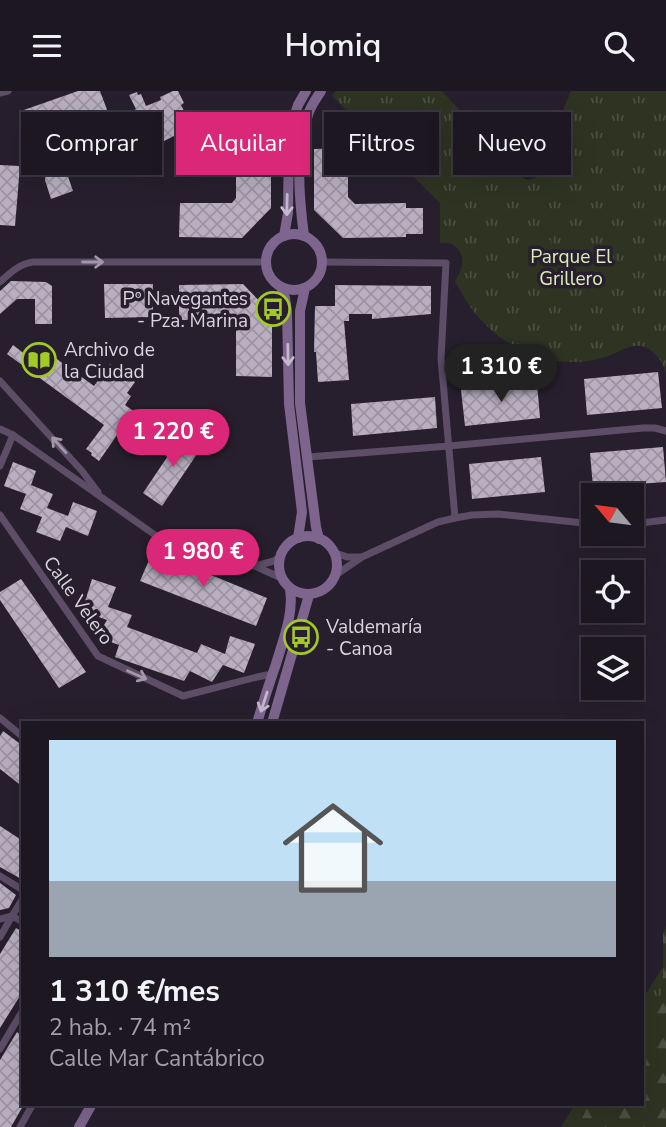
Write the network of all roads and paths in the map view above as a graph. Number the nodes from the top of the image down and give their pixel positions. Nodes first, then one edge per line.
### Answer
1 (8, 91) edge
2 (306, 91) edge
3 (321, 91) edge
4 (0, 93) edge
5 (284, 236) junction
6 (304, 236) junction
7 (322, 262) junction
8 (266, 263) junction
9 (0, 282) edge
10 (281, 287) junction
11 (305, 288) junction
12 (0, 381) edge
13 (0, 429) edge
14 (666, 431) edge
15 (13, 435) junction
16 (449, 446) junction
17 (308, 457) junction
18 (0, 466) edge
19 (102, 498) junction
20 (0, 515) edge
21 (455, 518) junction
22 (666, 520) edge
23 (581, 523) edge
24 (644, 523) edge
25 (299, 538) junction
26 (319, 539) junction
27 (333, 552) junction
28 (280, 557) junction
29 (362, 557) junction
30 (255, 566) junction
31 (334, 576) junction
32 (281, 578) junction
33 (290, 589) junction
34 (309, 595) junction
35 (272, 677) junction
36 (0, 718) edge
37 (258, 721) edge
38 (273, 721) edge
39 (21, 735) edge
40 (0, 876) edge
41 (21, 889) edge
42 (21, 901) edge
43 (12, 916) junction
44 (0, 919) edge
45 (21, 921) edge
46 (0, 937) edge
47 (21, 1013) edge
48 (0, 1049) edge
49 (32, 1106) edge
50 (91, 1106) edge
51 (20, 1127) edge
52 (79, 1127) edge

1 - 4 street
2 -> 5 main road
3 - 6 main road
5 - 6 main road
5 - 8 main road
6 - 7 main road
7 - 11 main road
7 - 16 street
9 -> 8 street
8 - 10 main road
10 - 11 main road
10 -> 25 main road
11 - 17 main road
19 -> 12 street
13 - 15 street
14 - 16 street
15 - 18 street
15 - 19 street
16 - 17 street
16 - 21 street
17 - 26 main road
19 - 30 street
20 -> 35 street, Calle Velero
21 - 23 street
21 - 29 street
22 - 24 street
25 - 26 main road
25 - 28 main road
26 - 27 main road
27 - 29 street
27 - 31 main road
28 - 30 street
28 - 32 main road
29 - 31 street
30 - 32 street
31 - 34 main road
32 - 33 main road
33 - 34 main road
33 - 35 main road
34 - 38 main road
35 -> 37 main road
36 - 39 street
40 - 41 street
42 - 43 street
43 - 44 street
43 - 45 street
43 - 46 street
47 - 48 street
49 - 51 street
50 - 52 main road

